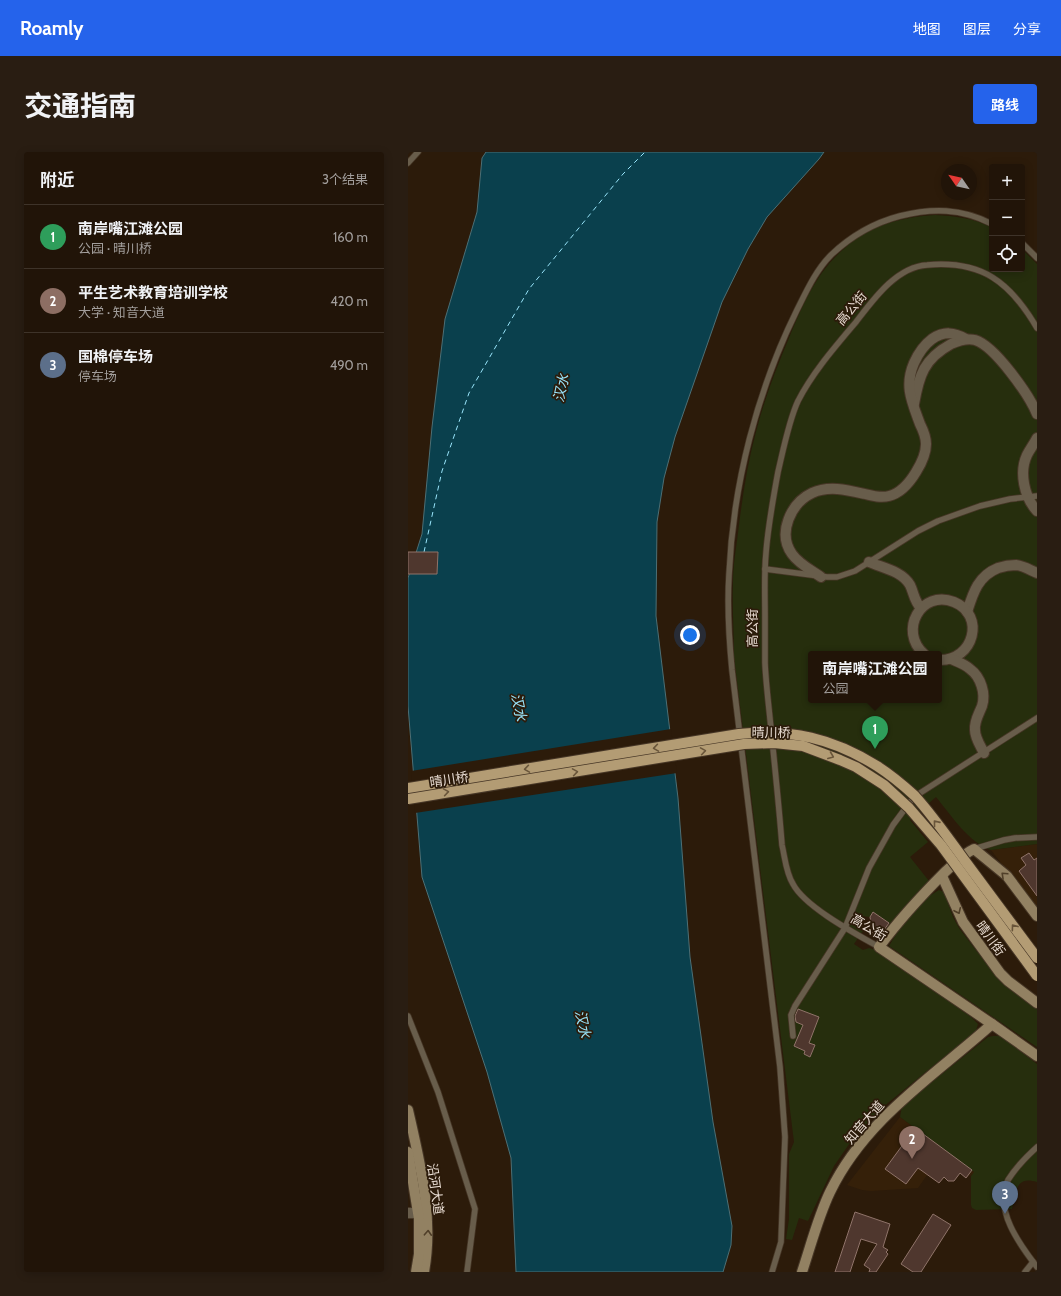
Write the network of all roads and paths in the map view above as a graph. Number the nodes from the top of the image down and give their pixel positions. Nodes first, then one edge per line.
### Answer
1 (418, 152) edge
2 (408, 163) edge
3 (989, 223) edge
4 (1025, 246) edge
5 (1037, 258) edge
6 (1037, 328) edge
7 (966, 339) junction
8 (911, 372) junction
9 (922, 375) junction
10 (914, 406) junction
11 (1037, 414) edge
12 (1037, 438) edge
13 (1032, 497) edge
14 (1037, 512) edge
15 (869, 562) junction
16 (765, 569) junction
17 (1037, 573) edge
18 (821, 576) junction
19 (921, 608) junction
20 (967, 612) junction
21 (921, 651) edge
22 (951, 659) junction
23 (942, 660) edge
24 (1037, 718) edge
25 (984, 753) junction
26 (408, 788) edge
27 (408, 799) edge
28 (1037, 837) edge
29 (974, 849) junction
30 (942, 876) junction
31 (1037, 916) edge
32 (845, 928) junction
33 (880, 947) junction
34 (1037, 958) edge
35 (1037, 976) edge
36 (1037, 1003) edge
37 (408, 1016) edge
38 (992, 1024) junction
39 (793, 1036) dead end
40 (1037, 1056) edge
41 (408, 1110) edge
42 (1037, 1147) edge
43 (408, 1152) edge
44 (413, 1213) edge
45 (1033, 1262) junction
46 (1037, 1267) edge
47 (416, 1272) edge
48 (424, 1272) edge
49 (467, 1272) edge
50 (772, 1272) edge
51 (802, 1272) edge
52 (1025, 1272) edge

1 - 2 lane
3 - 50 lane
4 - 5 lane
6 - 16 lane, 高公街
7 - 8 street
7 - 9 street
7 - 11 street
8 - 9 street
8 - 10 street
9 - 10 street
10 - 18 street
12 - 13 street
13 - 14 street
13 - 15 lane
15 - 18 lane
15 - 19 street
16 - 18 lane
16 - 32 lane, 高公街
17 - 20 street
19 - 20 street
19 - 21 street
20 - 22 street
22 - 23 street
22 - 25 street
24 - 25 lane
25 - 32 lane
34 -> 26 main road, 晴川桥, bridge
27 -> 35 main road, 晴川桥, bridge
28 - 29 lane
29 - 30 main road
31 -> 29 main road
30 - 33 main road
30 -> 36 main road, 晴川街
32 - 33 lane, 高公街
32 - 39 lane
33 - 38 main road, 高公街
37 - 49 lane
38 - 40 main road, 高公街
38 - 51 main road, 知音大道
48 -> 41 main road, 沿河大道
42 - 45 lane
43 - 44 main road, 沿河大道
44 - 47 main road, 沿河大道
45 - 46 lane
45 - 52 lane

